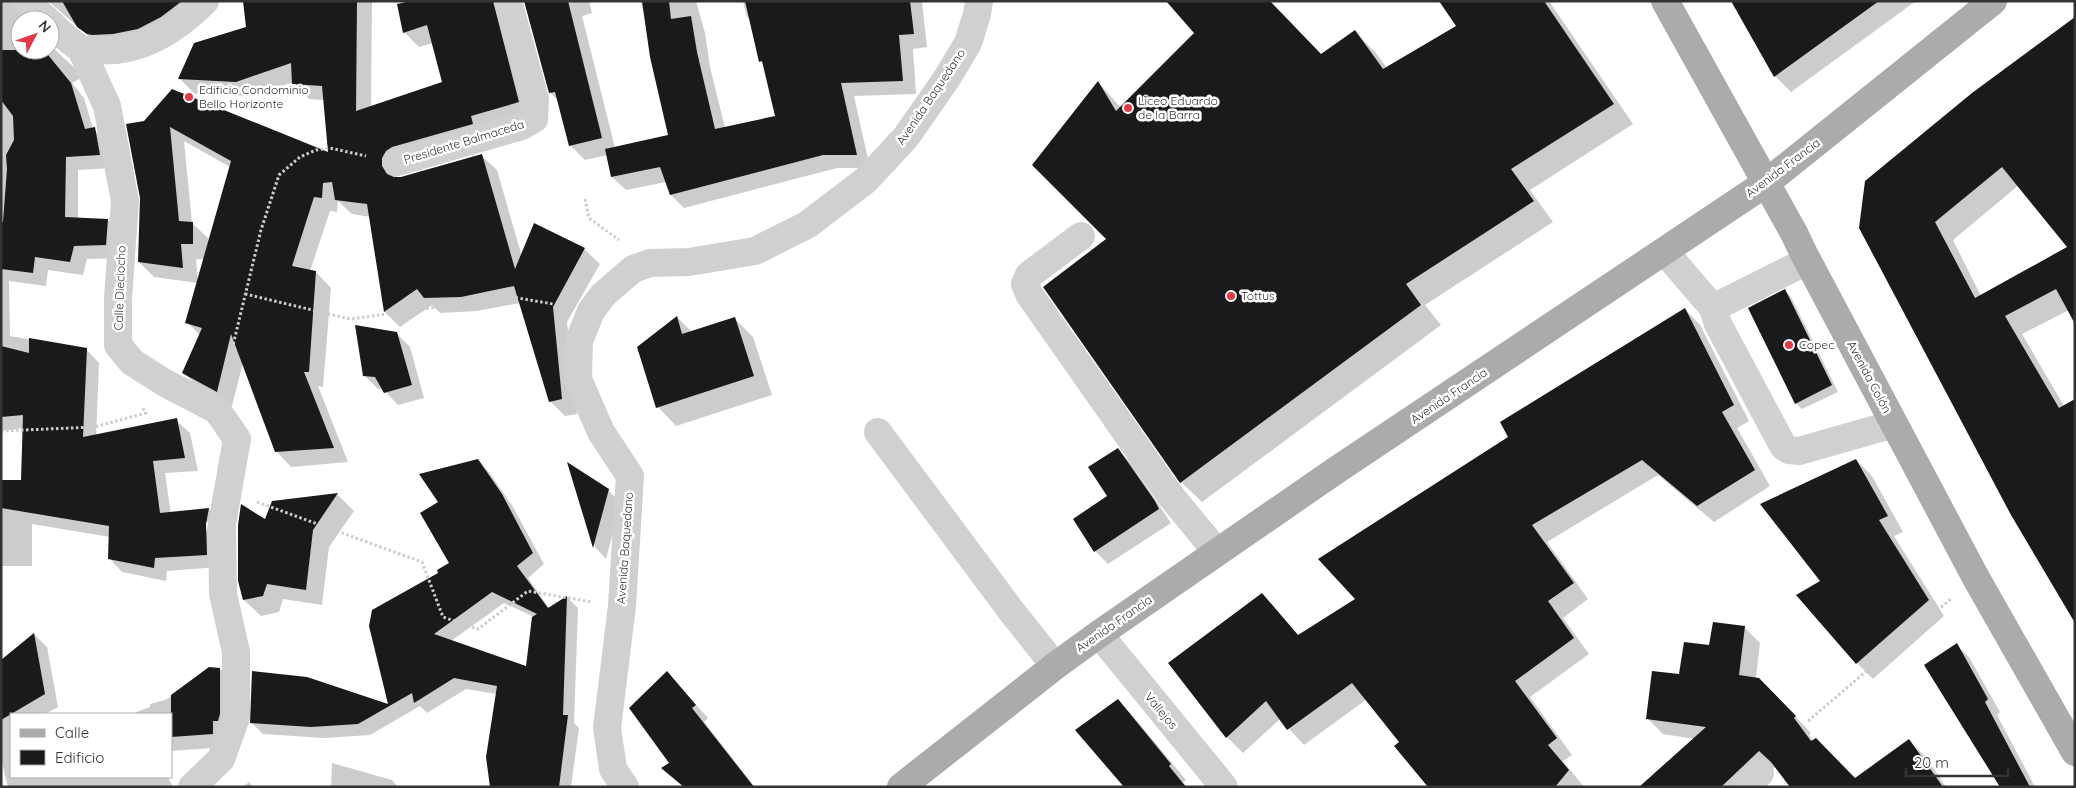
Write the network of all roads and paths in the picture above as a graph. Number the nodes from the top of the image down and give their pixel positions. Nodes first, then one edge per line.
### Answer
1 (25, 1) edge
2 (205, 1) edge
3 (508, 1) edge
4 (979, 1) edge
5 (1665, 1) edge
6 (1993, 1) edge
7 (35, 10) edge
8 (60, 31) edge
9 (81, 49) junction
10 (397, 162) joint
11 (1766, 183) junction
12 (585, 200) dead end
13 (1081, 236) dead end
14 (1665, 252) junction
15 (1807, 261) junction
16 (650, 263) junction
17 (245, 294) junction
18 (1712, 308) junction
19 (591, 311) junction
20 (140, 405) dead end
21 (217, 410) junction
22 (1894, 424) junction
23 (1, 431) edge
24 (878, 432) dead end
25 (228, 491) junction
26 (1217, 552) junction
27 (1976, 578) junction
28 (622, 606) junction
29 (1099, 634) junction
30 (1055, 666) junction
31 (1808, 721) dead end
32 (2075, 752) edge
33 (192, 787) edge
34 (625, 787) edge
35 (901, 787) edge
36 (1224, 787) edge

1 - 7 street
2 - 9 street
3 - 10 street, Presidente Balmaceda
4 - 16 street, Avenida Baquedano
5 - 11 main road, Avenida Colón
6 - 11 main road, Avenida Francia
8 - 9 street
9 - 21 street, Calle Dieciocho
10 - 17 path, Presidente Balmaceda
11 - 14 main road, Avenida Francia
11 - 15 main road, Avenida Colón
12 - 16 path
13 - 26 street
14 - 18 street
14 - 26 main road, Avenida Francia
15 - 18 street
15 - 22 main road, Avenida Colón
16 - 19 street, Avenida Baquedano
17 - 19 path
17 - 21 path, Presidente Balmaceda
18 - 22 street
19 - 28 street, Avenida Baquedano
20 - 23 path
21 - 25 street, Calle Dieciocho
22 - 27 main road, Avenida Colón
24 - 30 street
25 - 28 path
25 - 33 street, Calle Dieciocho
26 - 29 main road, Avenida Francia
27 - 31 path
27 - 32 main road, Avenida Colón
28 - 34 street, Avenida Baquedano
29 - 30 main road, Avenida Francia
29 - 36 street, Vallejos
30 - 35 main road, Avenida Francia

